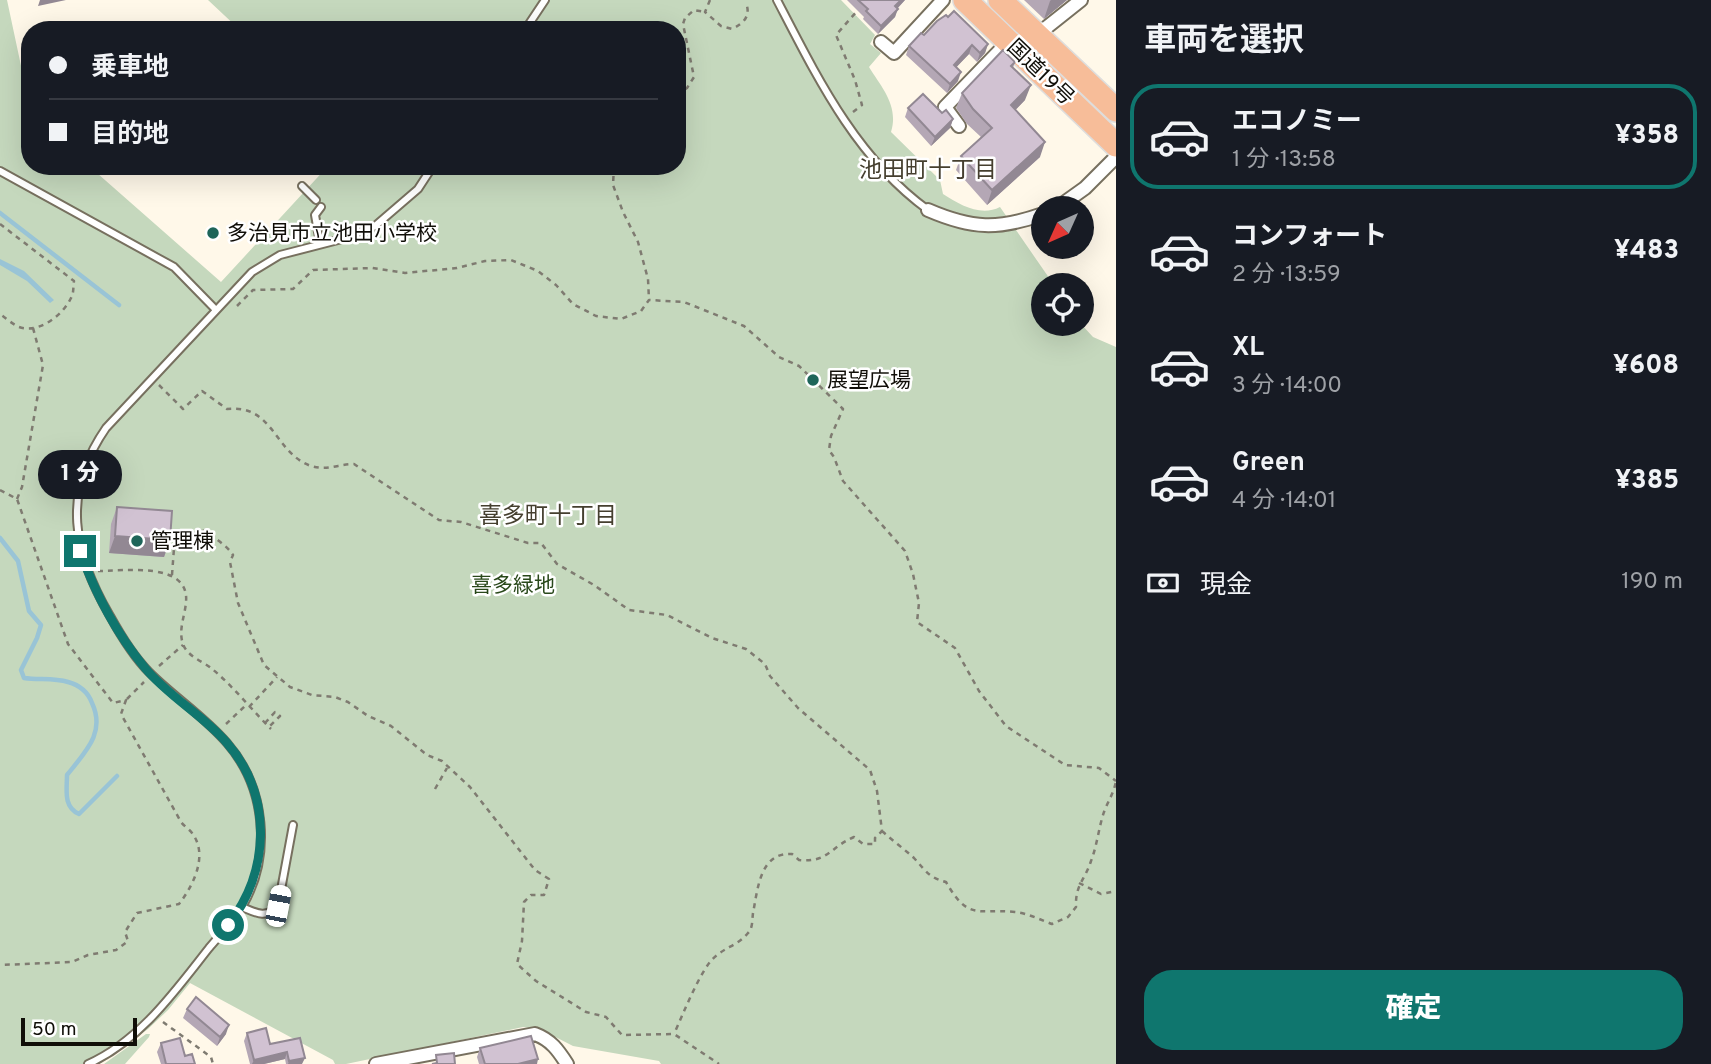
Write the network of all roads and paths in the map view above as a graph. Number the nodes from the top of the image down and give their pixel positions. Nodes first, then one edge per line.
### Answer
1 (545, 0) edge
2 (710, 0) edge
3 (777, 0) edge
4 (943, 0) edge
5 (965, 0) edge
6 (1000, 0) edge
7 (1082, 0) edge
8 (746, 3) dead end
9 (859, 9) edge
10 (705, 12) junction
11 (531, 21) edge
12 (684, 21) edge
13 (1037, 35) junction
14 (686, 38) edge
15 (1009, 41) junction
16 (881, 42) dead end
17 (686, 89) edge
18 (1116, 110) edge
19 (851, 114) dead end
20 (959, 126) dead end
21 (1116, 145) edge
22 (1116, 158) edge
23 (0, 171) edge
24 (427, 175) edge
25 (614, 175) edge
26 (302, 186) dead end
27 (1074, 196) edge
28 (316, 200) dead end
29 (321, 208) dead end
30 (928, 211) joint
31 (1031, 218) edge
32 (0, 223) edge
33 (320, 243) junction
34 (649, 300) junction
35 (216, 310) junction
36 (230, 313) dead end
37 (0, 314) edge
38 (33, 328) junction
39 (159, 385) dead end
40 (0, 490) edge
41 (17, 499) junction
42 (88, 574) junction
43 (172, 575) junction
44 (183, 645) junction
45 (158, 667) dead end
46 (277, 677) junction
47 (144, 682) dead end
48 (126, 700) junction
49 (247, 706) junction
50 (265, 723) junction
51 (224, 726) dead end
52 (448, 767) junction
53 (1116, 781) edge
54 (435, 789) dead end
55 (293, 825) dead end
56 (883, 831) junction
57 (1079, 883) junction
58 (1116, 891) edge
59 (242, 907) junction
60 (0, 965) edge
61 (154, 1015) junction
62 (674, 1034) junction
63 (566, 1063) edge
64 (88, 1064) edge
65 (213, 1064) edge
66 (376, 1064) edge
67 (719, 1064) edge

1 - 11 lane
2 - 10 path
3 - 30 lane
4 - 16 street
5 - 15 highway, 国道19号
6 - 13 highway, 国道19号
7 - 13 street
8 - 10 path
9 - 19 path
10 - 12 path
13 - 18 highway, 国道19号
14 - 17 path
15 - 20 street
15 - 21 highway, 国道19号
22 - 27 street
23 - 35 lane
24 - 33 lane
25 - 34 path
26 - 28 lane
29 - 33 lane
30 - 31 street
32 - 38 path
33 - 35 lane
34 - 36 path
34 - 53 path
35 - 42 lane
37 - 38 path
38 - 41 path
39 - 56 path
40 - 41 path
41 - 48 path
42 - 43 path
42 - 59 lane
43 - 44 path
43 - 46 path
44 - 45 path
44 - 49 path
46 - 49 path
46 - 52 path
47 - 48 path
48 - 60 path
49 - 50 path
49 - 51 path
50 - 50 path
52 - 54 path
52 - 62 path
53 - 57 path
55 - 59 lane
56 - 57 path
56 - 62 path
57 - 58 path
59 - 61 lane
61 - 64 lane
61 - 65 path
62 - 67 path
63 - 66 street

